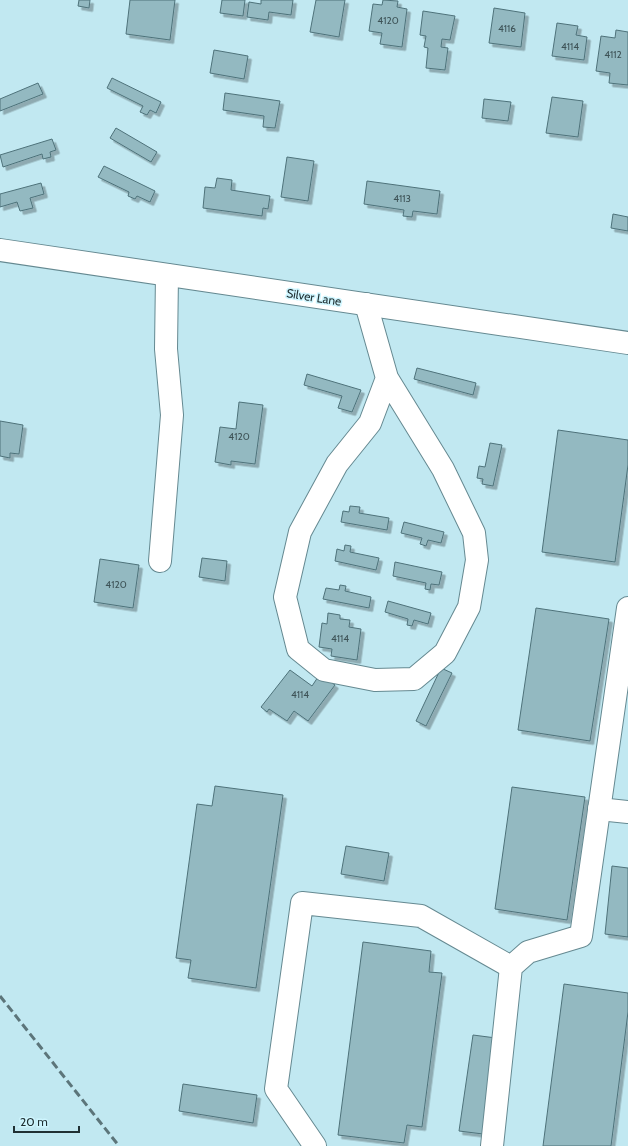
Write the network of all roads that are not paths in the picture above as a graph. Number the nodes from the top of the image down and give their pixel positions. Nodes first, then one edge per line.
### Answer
1 (0, 250) edge
2 (167, 274) junction
3 (366, 304) junction
4 (628, 343) edge
5 (387, 378) junction
6 (160, 561) dead end
7 (628, 608) edge
8 (620, 717) edge
9 (599, 809) junction
10 (628, 812) edge
11 (511, 967) junction
12 (315, 1146) edge
13 (492, 1146) edge

1 - 2 street, Silver Lane
2 - 3 street, Silver Lane
2 - 6 street
3 - 4 street, Silver Lane
3 - 5 street
5 - 5 street
7 - 8 street
8 - 9 street
9 - 10 street
9 - 11 street
11 - 12 street
11 - 13 street

